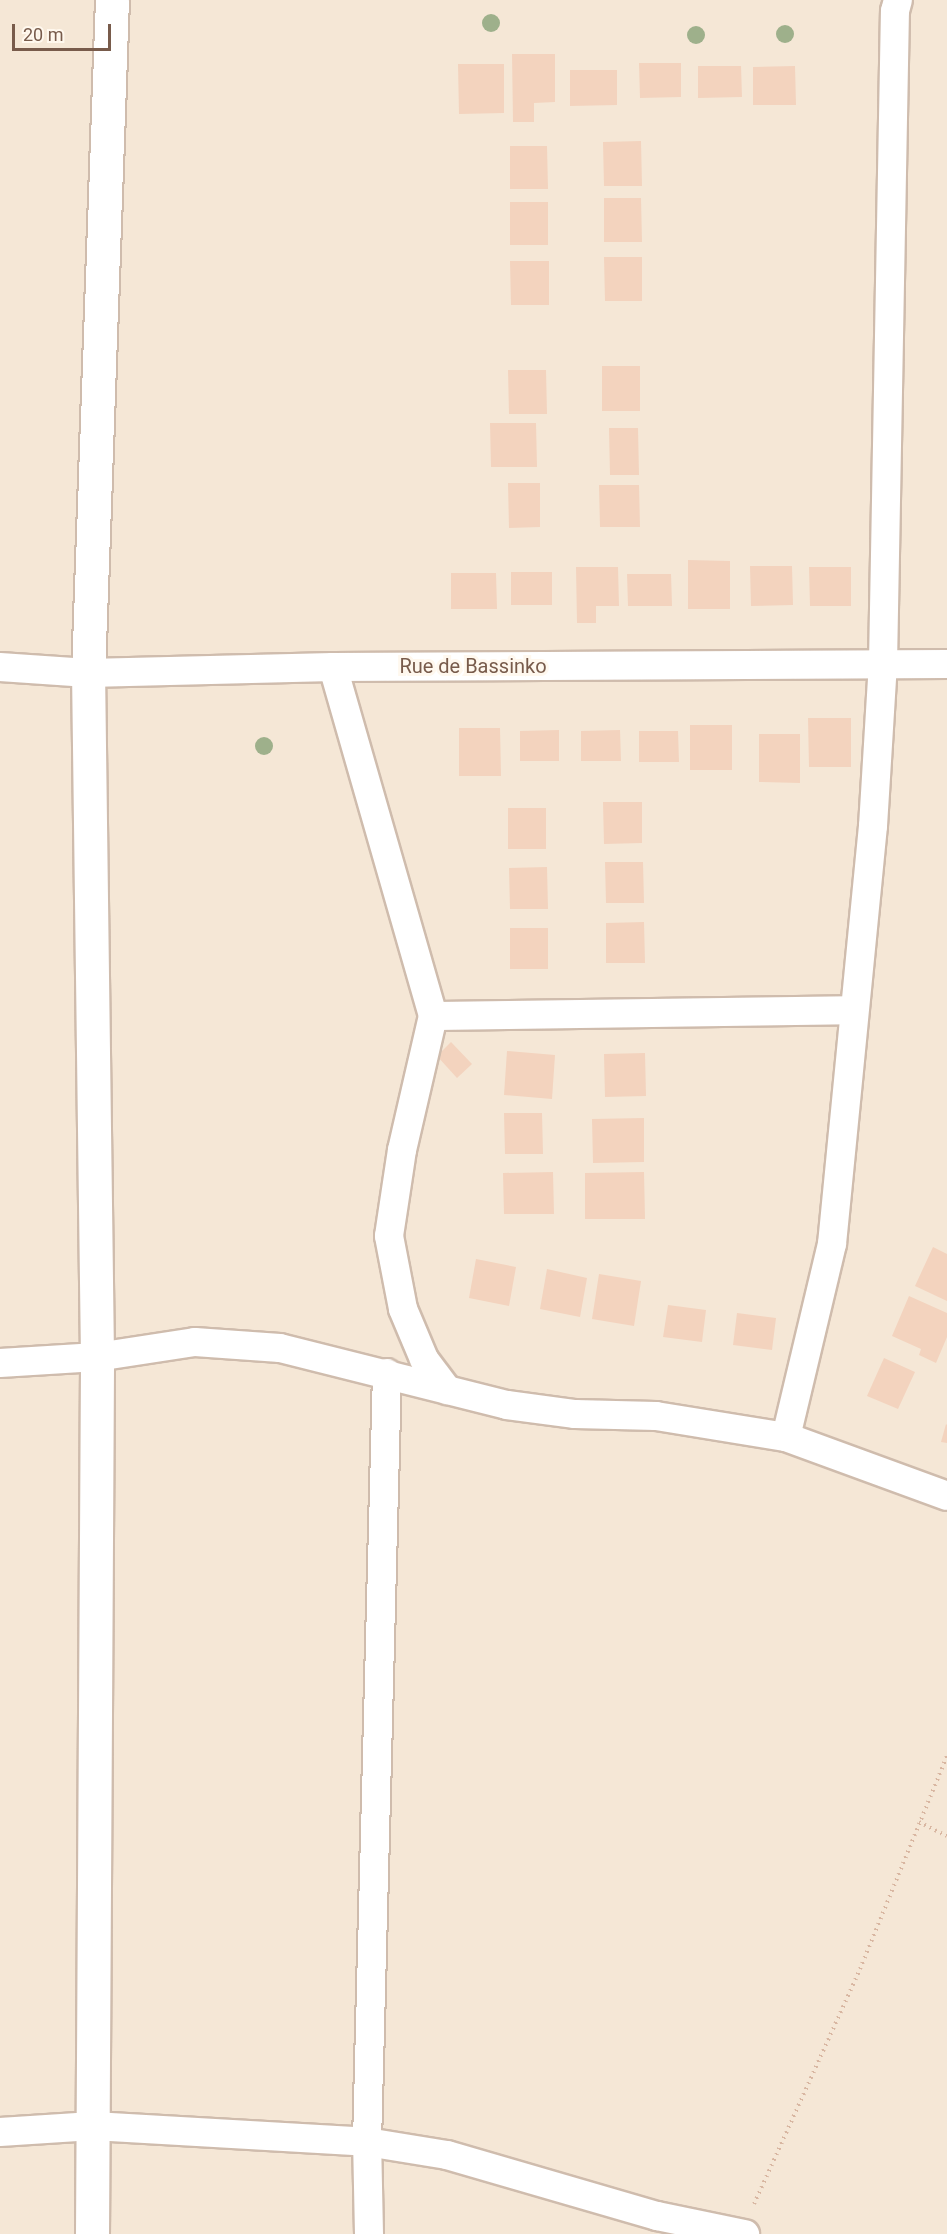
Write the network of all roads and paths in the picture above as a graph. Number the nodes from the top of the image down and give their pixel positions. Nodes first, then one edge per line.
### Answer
1 (112, 0) edge
2 (898, 0) edge
3 (883, 664) junction
4 (947, 664) edge
5 (0, 667) edge
6 (333, 667) junction
7 (88, 672) junction
8 (853, 1010) junction
9 (434, 1016) junction
10 (97, 1357) junction
11 (0, 1364) edge
12 (387, 1374) junction
13 (447, 1389) junction
14 (786, 1437) junction
15 (947, 1496) edge
16 (947, 1756) edge
17 (919, 1822) junction
18 (947, 1836) edge
19 (93, 2126) junction
20 (0, 2132) edge
21 (367, 2142) junction
22 (743, 2233) edge
23 (92, 2234) edge
24 (369, 2234) edge

1 - 7 street
2 - 3 street
3 - 4 street, Rue de Bassinko
3 - 6 street, Rue de Bassinko
3 - 8 street
5 - 7 street, Rue de Bassinko
6 - 7 street, Rue de Bassinko
6 - 9 street
7 - 10 street
8 - 9 street
8 - 14 street
9 - 13 street
10 - 11 street
10 - 12 street
10 - 19 street
12 - 13 street
12 - 21 street
13 - 14 street
14 - 15 street
16 - 17 path
17 - 18 path
17 - 22 path
19 - 20 street
19 - 21 street
19 - 23 street
21 - 22 street
21 - 24 street

